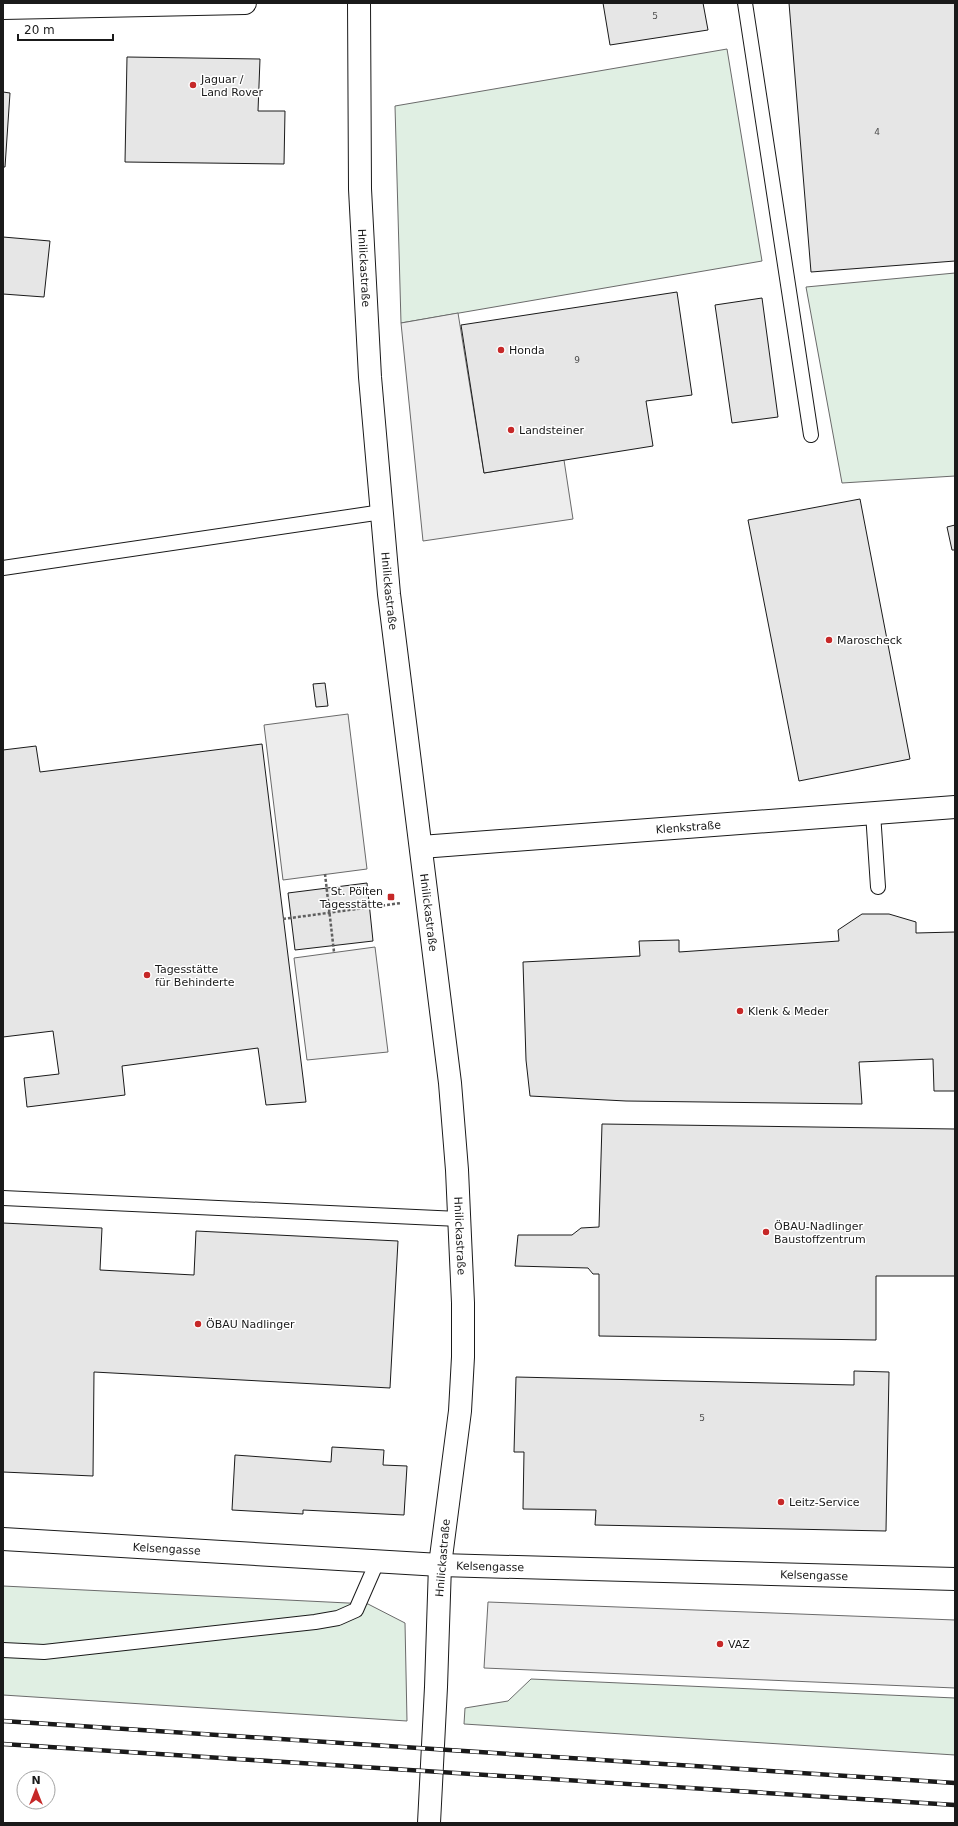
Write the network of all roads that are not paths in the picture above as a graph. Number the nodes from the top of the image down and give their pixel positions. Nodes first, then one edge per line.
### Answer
1 (245, 3) edge
2 (359, 3) edge
3 (745, 3) edge
4 (3, 8) edge
5 (810, 435) dead end
6 (382, 512) junction
7 (3, 568) edge
8 (955, 807) edge
9 (873, 813) junction
10 (421, 847) junction
11 (878, 886) dead end
12 (3, 1198) edge
13 (459, 1219) junction
14 (3, 1539) edge
15 (377, 1562) junction
16 (440, 1566) junction
17 (955, 1579) edge
18 (3, 1650) edge
19 (429, 1823) edge

1 - 4 street
2 - 6 street, Hnilickastraße
3 - 5 lane
6 - 7 lane
6 - 10 street, Hnilickastraße
8 - 9 street, Klenkstraße
9 - 10 street, Klenkstraße
9 - 11 lane
10 - 13 street, Hnilickastraße
12 - 13 lane
13 - 16 street, Hnilickastraße
14 - 15 street, Kelsengasse
15 - 16 street, Kelsengasse
15 - 18 lane
16 - 17 street, Kelsengasse
16 - 19 street, Hnilickastraße

